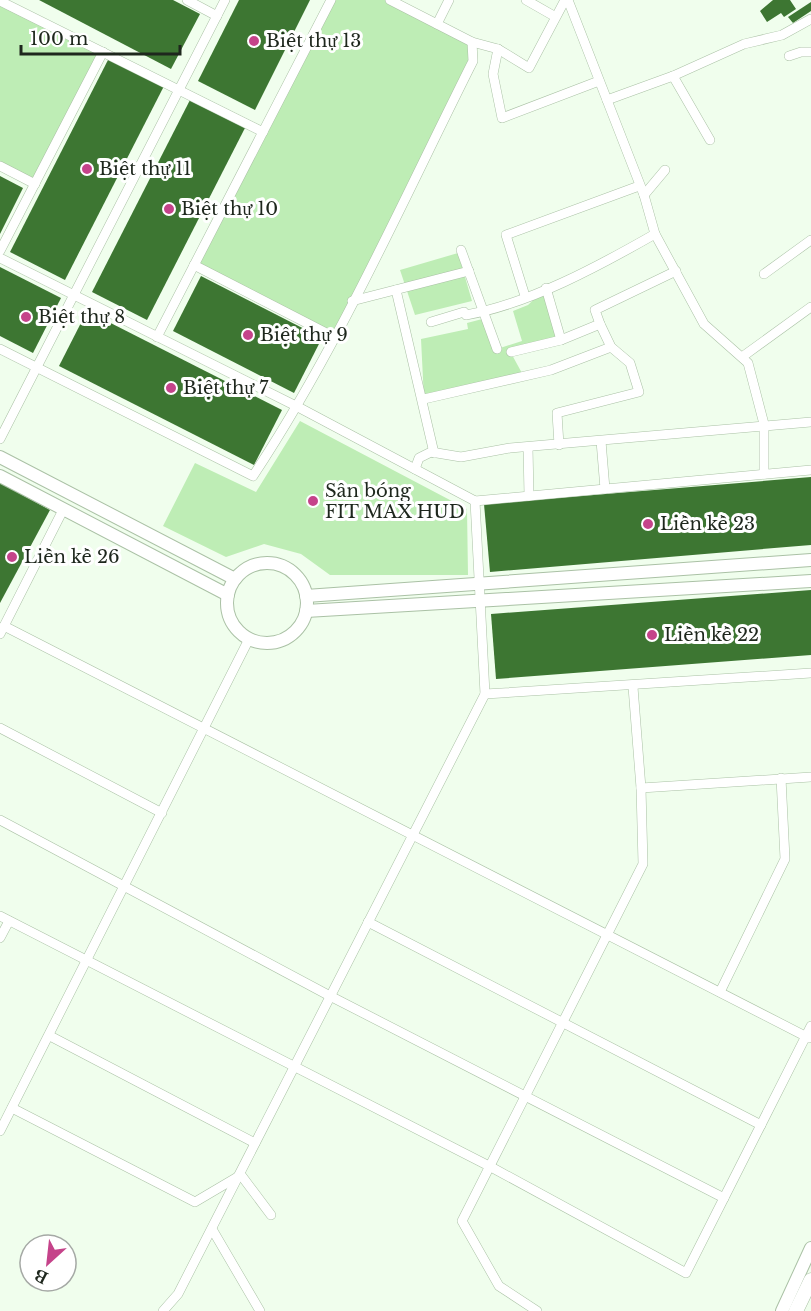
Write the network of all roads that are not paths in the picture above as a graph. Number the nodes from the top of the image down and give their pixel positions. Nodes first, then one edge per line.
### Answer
1 (187, 0) edge
2 (225, 0) edge
3 (331, 0) edge
4 (390, 0) edge
5 (449, 0) edge
6 (526, 0) edge
7 (566, 0) edge
8 (0, 1) edge
9 (217, 16) junction
10 (554, 16) junction
11 (811, 19) edge
12 (436, 24) junction
13 (472, 42) junction
14 (498, 48) junction
15 (103, 52) junction
16 (811, 52) edge
17 (789, 56) dead end
18 (673, 76) junction
19 (599, 81) junction
20 (179, 90) junction
21 (608, 100) junction
22 (263, 132) junction
23 (710, 140) dead end
24 (0, 166) edge
25 (665, 170) dead end
26 (35, 184) junction
27 (639, 186) junction
28 (644, 195) junction
29 (655, 234) junction
30 (811, 240) edge
31 (461, 250) dead end
32 (0, 251) edge
33 (0, 258) edge
34 (194, 265) junction
35 (469, 271) junction
36 (676, 271) junction
37 (764, 274) dead end
38 (546, 288) junction
39 (396, 290) junction
40 (76, 294) junction
41 (525, 296) junction
42 (352, 301) junction
43 (811, 307) edge
44 (484, 312) junction
45 (430, 322) dead end
46 (600, 324) junction
47 (157, 336) junction
48 (334, 337) junction
49 (561, 340) junction
50 (611, 347) junction
51 (0, 349) edge
52 (497, 350) dead end
53 (511, 352) dead end
54 (742, 357) junction
55 (37, 369) junction
56 (424, 399) junction
57 (298, 407) junction
58 (811, 422) edge
59 (764, 424) junction
60 (0, 439) edge
61 (601, 441) junction
62 (559, 445) junction
63 (528, 447) junction
64 (434, 453) junction
65 (0, 457) edge
66 (416, 469) junction
67 (811, 470) edge
68 (764, 474) junction
69 (0, 476) edge
70 (605, 489) junction
71 (529, 496) junction
72 (475, 501) junction
73 (63, 510) junction
74 (811, 560) edge
75 (235, 579) junction
76 (811, 581) edge
77 (477, 584) junction
78 (228, 595) junction
79 (306, 596) junction
80 (478, 600) junction
81 (306, 611) junction
82 (2, 630) edge
83 (249, 639) junction
84 (811, 674) edge
85 (633, 687) junction
86 (485, 694) junction
87 (0, 728) edge
88 (204, 728) junction
89 (811, 777) edge
90 (782, 778) junction
91 (641, 788) junction
92 (162, 813) junction
93 (0, 820) edge
94 (413, 835) junction
95 (126, 885) junction
96 (4, 918) edge
97 (368, 922) junction
98 (607, 935) junction
99 (0, 938) edge
100 (88, 959) junction
101 (720, 992) junction
102 (330, 996) junction
103 (563, 1023) junction
104 (811, 1026) edge
105 (50, 1036) junction
106 (808, 1038) edge
107 (295, 1065) junction
108 (526, 1096) junction
109 (12, 1108) junction
110 (761, 1125) junction
111 (0, 1131) edge
112 (255, 1143) junction
113 (491, 1167) junction
114 (241, 1175) junction
115 (724, 1198) junction
116 (271, 1215) dead end
117 (212, 1229) junction
118 (811, 1248) edge
119 (811, 1280) edge
120 (163, 1311) edge
121 (260, 1311) edge
122 (537, 1311) edge
123 (782, 1311) edge
124 (796, 1311) edge

1 - 9 street
2 - 9 street
3 - 22 street
4 - 12 street
5 - 12 street
6 - 10 street
7 - 10 street
7 - 19 street
8 - 15 street
9 - 20 street
10 - 14 street
11 - 18 street
12 - 13 street
13 - 14 street
13 - 42 street
14 - 19 street
15 - 20 street
15 - 26 street
16 - 17 street
18 - 21 street
18 - 23 street
19 - 21 street
20 - 22 street
20 - 40 street
21 - 27 street
22 - 34 street
24 - 26 street
25 - 28 street
26 - 32 street
27 - 28 street
27 - 41 street
28 - 29 street
29 - 36 street
29 - 38 street
30 - 37 street
31 - 35 street
33 - 40 street
34 - 47 street
34 - 48 street
35 - 39 street
35 - 44 street
36 - 46 street
36 - 54 street
38 - 41 street
38 - 49 street
39 - 42 street
39 - 56 street
40 - 47 street
40 - 55 street
41 - 44 street
42 - 48 street
43 - 54 street
44 - 45 street
44 - 52 street
46 - 49 street
46 - 50 street
47 - 57 street
48 - 57 street
49 - 53 street
50 - 56 street
50 - 62 street
51 - 55 street
54 - 59 street
55 - 57 street
55 - 60 street
56 - 64 street
57 - 66 street
58 - 59 street
59 - 61 street
59 - 68 street
61 - 62 street
61 - 70 street
62 - 63 street
63 - 64 street
63 - 71 street
64 - 66 street
65 - 75 main road
66 - 72 street
67 - 68 street
68 - 70 street
69 - 73 main road
70 - 71 street
71 - 72 street
72 - 77 street
73 - 78 main road
73 - 82 street
74 - 77 main road
75 - 78 main road
75 - 79 main road
76 - 80 main road
77 - 79 main road
77 - 80 street
78 - 83 main road
79 - 81 main road
80 - 81 main road
80 - 86 street
81 - 83 main road
82 - 88 street
83 - 88 street
84 - 85 street
85 - 86 street
85 - 91 street
86 - 94 street
87 - 92 street
88 - 92 street
88 - 94 street
89 - 90 street
90 - 91 street
90 - 101 street
91 - 98 street
92 - 95 street
93 - 95 street
94 - 97 street
94 - 98 street
95 - 100 street
95 - 102 street
96 - 99 street
96 - 100 street
97 - 102 street
97 - 103 street
98 - 101 street
98 - 103 street
100 - 105 street
100 - 107 street
101 - 106 street
102 - 107 street
102 - 108 street
103 - 108 street
103 - 110 street
104 - 106 street
105 - 109 street
105 - 112 street
106 - 110 street
107 - 112 street
107 - 113 street
108 - 113 street
108 - 115 street
109 - 111 street
109 - 114 street
110 - 115 street
112 - 114 street
113 - 115 street
113 - 122 street
114 - 116 street
114 - 117 street
117 - 120 street
117 - 121 street
118 - 123 main road
119 - 124 main road

